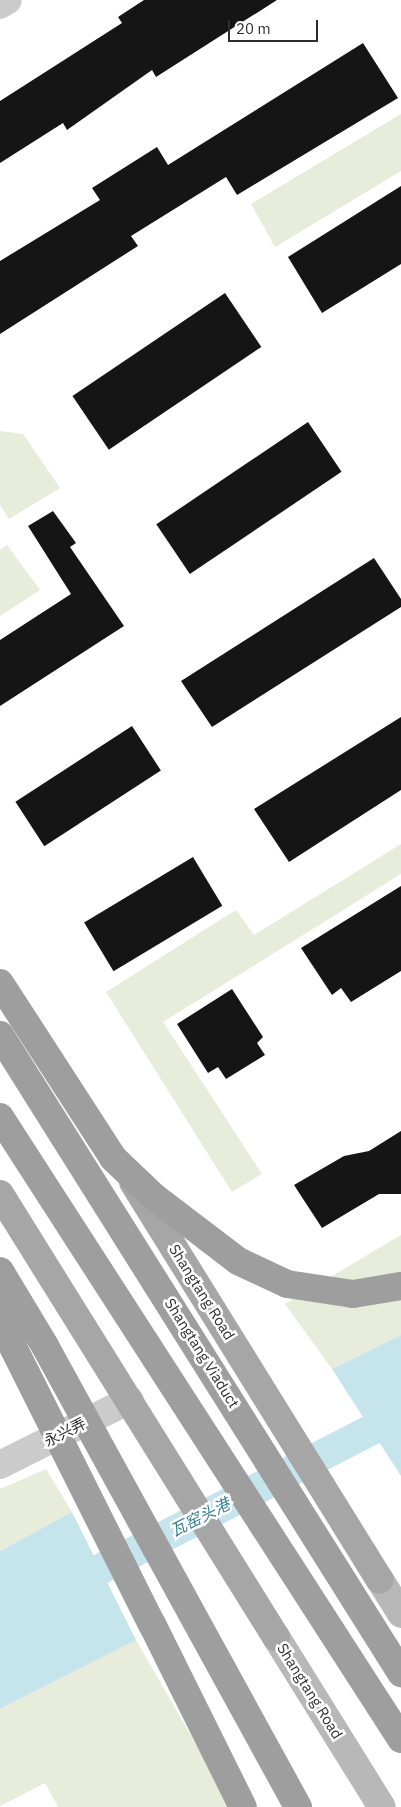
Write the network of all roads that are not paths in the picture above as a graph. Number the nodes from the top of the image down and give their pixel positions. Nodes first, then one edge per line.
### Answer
1 (8, 0) edge
2 (0, 5) edge
3 (0, 971) edge
4 (0, 983) edge
5 (0, 1035) edge
6 (0, 1117) edge
7 (0, 1194) edge
8 (0, 1271) edge
9 (401, 1286) edge
10 (0, 1310) edge
11 (130, 1400) junction
12 (0, 1465) edge
13 (344, 1579) junction
14 (401, 1614) edge
15 (401, 1647) edge
16 (401, 1672) edge
17 (401, 1739) edge
18 (243, 1807) edge
19 (298, 1807) edge
20 (382, 1807) edge

1 - 2 street
3 - 14 main road, Shangtang Road
4 - 9 highway, bridge
5 - 13 highway, Shangtang Viaduct
6 - 17 highway
7 - 11 main road, Shangtang Road
8 - 19 highway, bridge
10 - 18 highway, bridge
11 - 12 street, 永兴弄
11 - 20 main road, Shangtang Road
13 - 15 highway
13 - 16 highway, Shangtang Viaduct

